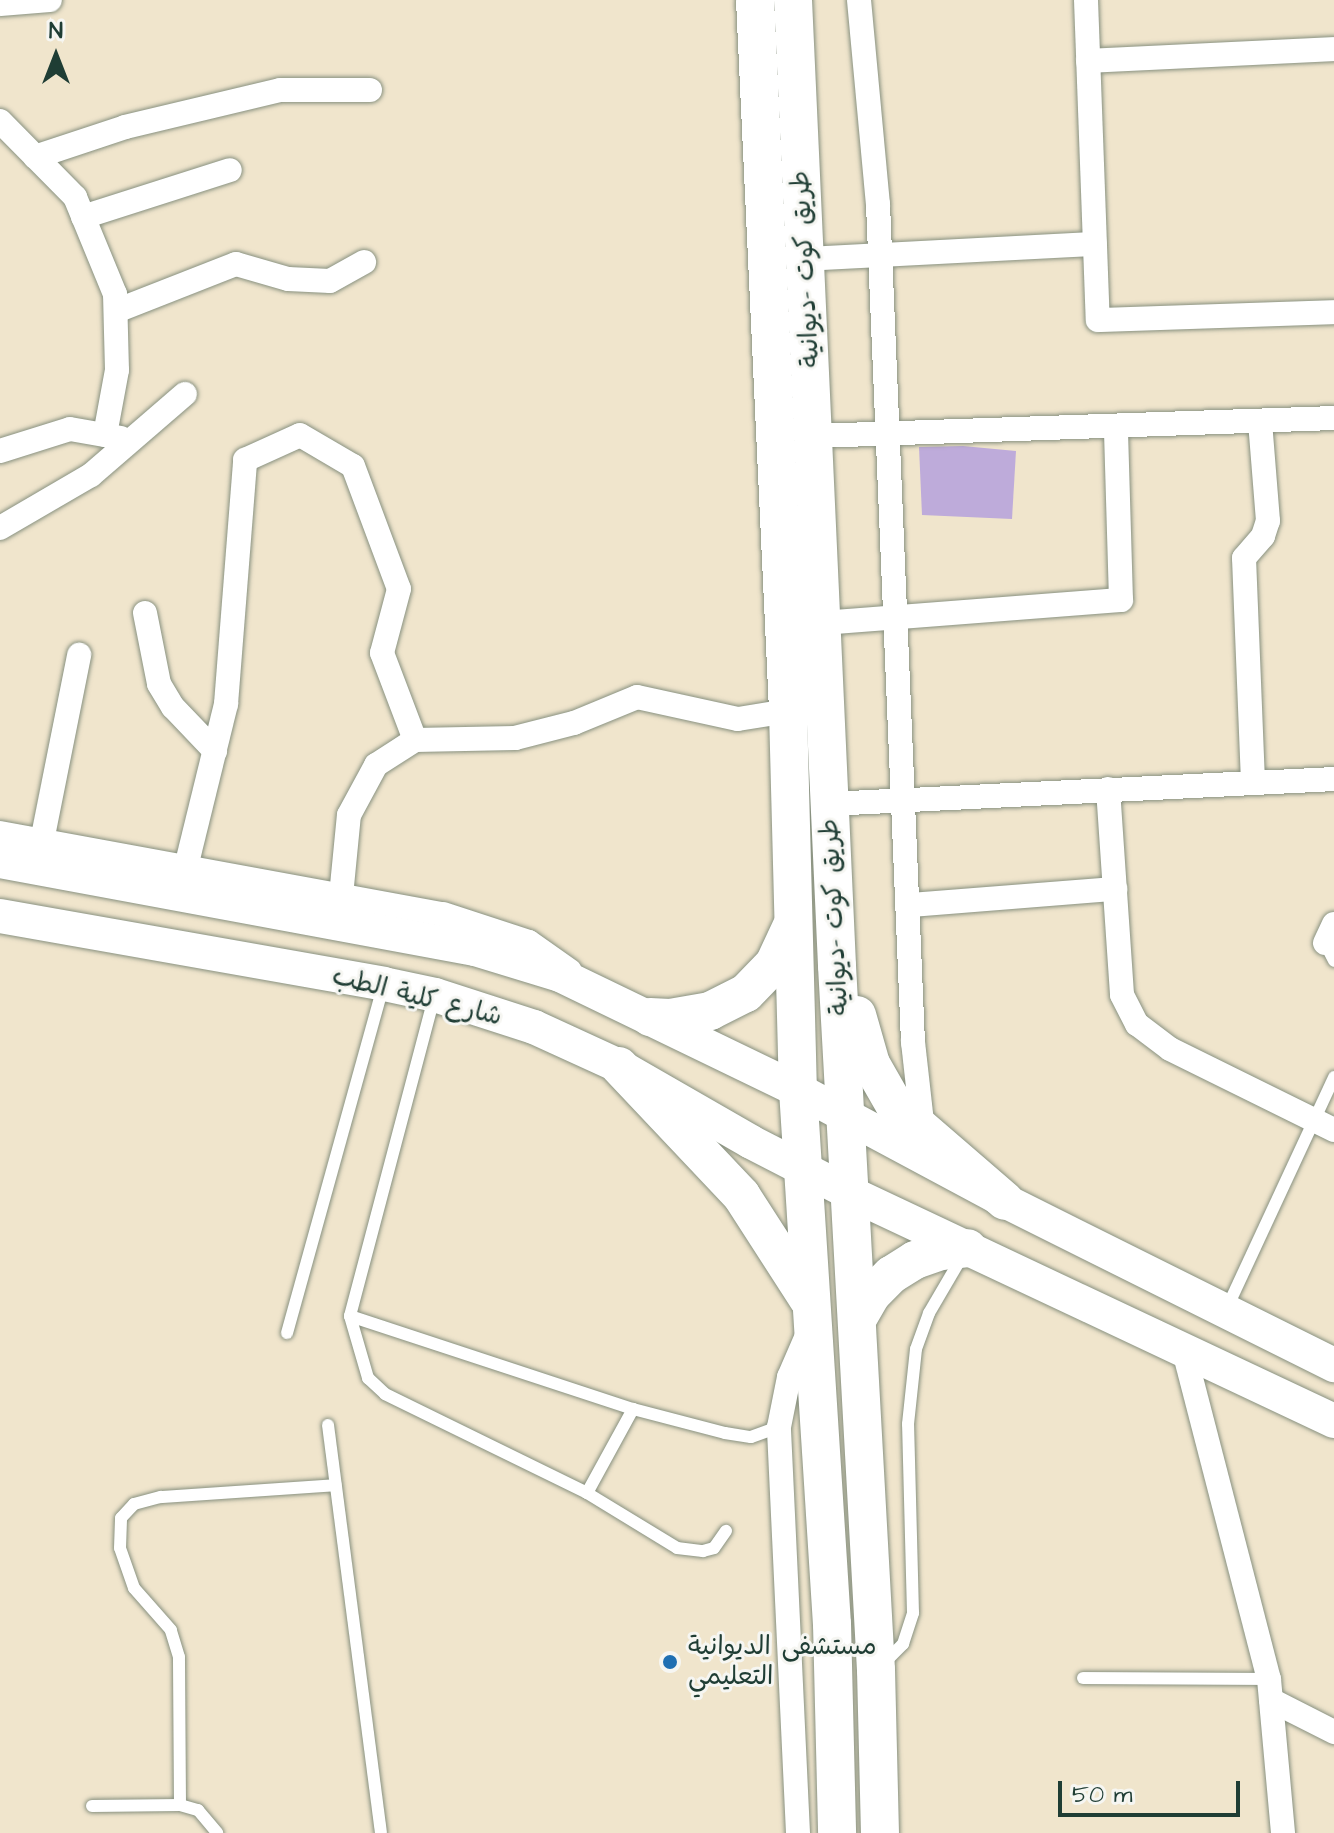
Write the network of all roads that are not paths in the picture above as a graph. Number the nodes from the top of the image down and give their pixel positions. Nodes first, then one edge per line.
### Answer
1 (50, 0) edge
2 (755, 0) edge
3 (793, 0) edge
4 (859, 0) edge
5 (1086, 0) edge
6 (0, 4) edge
7 (1334, 49) edge
8 (1088, 61) junction
9 (370, 90) dead end
10 (0, 121) edge
11 (35, 157) junction
12 (230, 170) dead end
13 (83, 217) junction
14 (1095, 244) junction
15 (880, 254) junction
16 (805, 259) junction
17 (364, 262) dead end
18 (116, 311) junction
19 (1334, 312) edge
20 (185, 394) dead end
21 (1334, 418) edge
22 (1260, 421) junction
23 (1116, 427) junction
24 (888, 434) junction
25 (105, 435) junction
26 (814, 436) junction
27 (133, 439) junction
28 (0, 451) edge
29 (0, 528) edge
30 (145, 613) dead end
31 (896, 617) junction
32 (821, 623) junction
33 (79, 655) dead end
34 (788, 711) junction
35 (415, 740) junction
36 (215, 751) junction
37 (1334, 779) edge
38 (1253, 782) junction
39 (1108, 789) junction
40 (905, 798) junction
41 (829, 804) junction
42 (0, 833) edge
43 (42, 841) junction
44 (0, 861) edge
45 (186, 867) junction
46 (83, 876) junction
47 (1115, 889) junction
48 (341, 896) junction
49 (910, 905) junction
50 (0, 916) edge
51 (791, 928) junction
52 (76, 930) junction
53 (837, 966) junction
54 (384, 984) junction
55 (435, 995) junction
56 (604, 995) junction
57 (650, 1017) junction
58 (619, 1066) junction
59 (1334, 1077) edge
60 (798, 1090) junction
61 (848, 1117) junction
62 (1324, 1125) edge
63 (924, 1133) junction
64 (802, 1169) junction
65 (852, 1194) junction
66 (1005, 1201) junction
67 (968, 1248) junction
68 (1226, 1311) junction
69 (811, 1313) junction
70 (350, 1316) junction
71 (858, 1318) junction
72 (287, 1333) dead end
73 (1183, 1347) junction
74 (1334, 1365) edge
75 (633, 1409) junction
76 (1334, 1421) edge
77 (328, 1425) dead end
78 (779, 1427) junction
79 (336, 1485) junction
80 (587, 1493) junction
81 (726, 1531) dead end
82 (876, 1670) junction
83 (1083, 1678) dead end
84 (1270, 1690) junction
85 (1334, 1732) edge
86 (180, 1805) junction
87 (92, 1806) dead end
88 (217, 1833) edge
89 (381, 1833) edge
90 (798, 1833) edge
91 (837, 1833) edge
92 (880, 1833) edge
93 (1283, 1833) edge

1 - 6 street
2 - 34 main road, طريق كوت -ديوانية
3 - 16 main road, طريق كوت -ديوانية
4 - 15 street
5 - 8 street
7 - 8 street
8 - 14 street
9 - 11 street
10 - 11 street
11 - 13 street
12 - 13 street
13 - 18 street
14 - 15 street
14 - 19 street
15 - 16 street
15 - 24 street
16 - 26 main road, طريق كوت -ديوانية
17 - 18 street
18 - 25 street
20 - 27 street
21 - 22 street
22 - 23 street
22 - 38 street
23 - 24 street
23 - 31 street
24 - 26 street
24 - 31 street
25 - 27 street
25 - 28 street
26 - 32 main road, طريق كوت -ديوانية
27 - 29 street
30 - 36 street
31 - 32 street
31 - 40 street
32 - 41 main road, طريق كوت -ديوانية
33 - 43 street
34 - 35 street
34 - 51 main road, طريق كوت -ديوانية
35 - 36 street
35 - 48 street
36 - 45 street
37 - 38 street
38 - 39 street
39 - 40 street
39 - 47 street
40 - 41 street
40 - 49 street
41 - 53 main road, طريق كوت -ديوانية
42 - 43 street
43 - 45 street
44 - 46 main road, شارع كلية الطب
45 - 48 street
46 - 52 main road
46 - 56 main road, شارع كلية الطب
47 - 49 street
47 - 62 street
48 - 56 street
49 - 63 street
50 - 52 main road, شارع كلية الطب
51 - 57 main road
51 - 60 main road, طريق كوت -ديوانية
52 - 54 main road, شارع كلية الطب
53 - 61 main road, طريق كوت -ديوانية
53 - 63 main road
54 - 55 main road, شارع كلية الطب
54 - 72 lane
55 - 58 main road, شارع كلية الطب
55 - 70 lane
56 - 57 main road, شارع كلية الطب
57 - 60 main road, شارع كلية الطب
58 - 64 main road, شارع كلية الطب
58 - 69 main road
59 - 62 lane
60 - 61 main road, شارع كلية الطب
60 - 64 main road, طريق كوت -ديوانية
61 - 65 main road, طريق كوت -ديوانية
61 - 66 main road, شارع كلية الطب
62 - 68 lane
63 - 66 main road
64 - 65 main road, شارع كلية الطب
64 - 69 main road, طريق كوت -ديوانية
65 - 67 main road, شارع كلية الطب
65 - 71 main road, طريق كوت -ديوانية
66 - 68 main road, شارع كلية الطب
67 - 71 main road
67 - 73 main road, شارع كلية الطب
67 - 82 lane
68 - 74 main road, شارع كلية الطب
69 - 78 street
69 - 91 main road, طريق كوت -ديوانية
70 - 75 lane
70 - 80 lane
71 - 82 main road, طريق كوت -ديوانية
73 - 76 main road, شارع كلية الطب
73 - 84 street
75 - 78 lane
75 - 80 lane
77 - 79 lane
78 - 90 street
79 - 86 lane
79 - 89 lane
80 - 81 lane
82 - 92 main road, طريق كوت -ديوانية
83 - 84 lane
84 - 85 street
84 - 93 street
86 - 87 lane
86 - 88 lane

